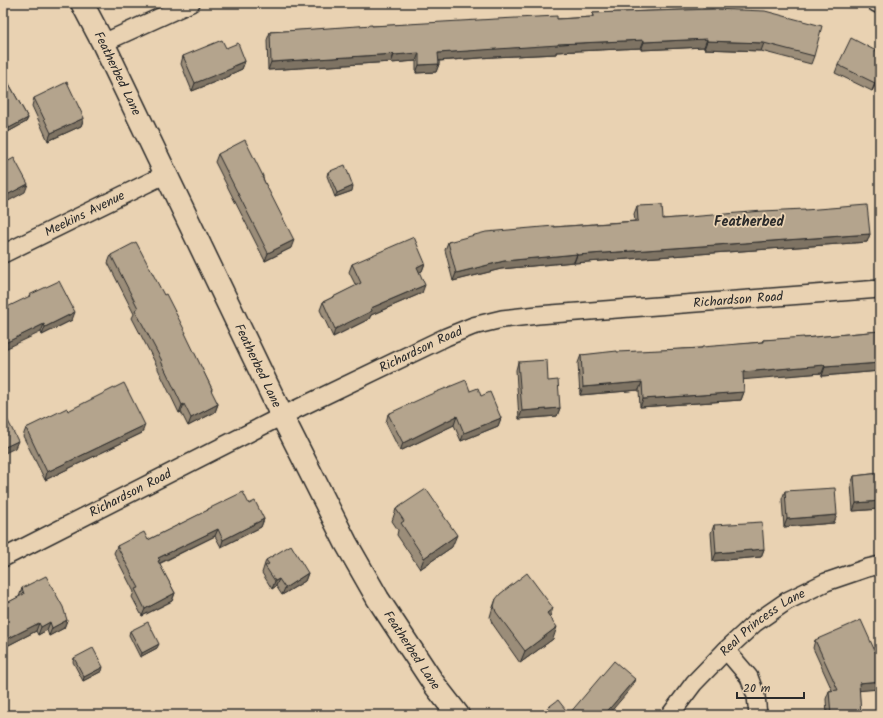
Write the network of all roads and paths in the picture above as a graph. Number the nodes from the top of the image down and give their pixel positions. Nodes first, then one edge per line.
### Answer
1 (82, 3) edge
2 (190, 3) edge
3 (876, 3) edge
4 (880, 5) edge
5 (103, 43) junction
6 (166, 174) junction
7 (3, 254) edge
8 (880, 289) edge
9 (282, 416) junction
10 (3, 558) edge
11 (880, 565) edge
12 (726, 650) junction
13 (458, 715) edge
14 (670, 715) edge
15 (758, 715) edge

1 - 5 street, Featherbed Lane
2 - 5 street
3 - 4 street
5 - 6 street, Featherbed Lane
6 - 7 street, Meekins Avenue
6 - 9 street, Featherbed Lane
8 - 9 street, Richardson Road
9 - 10 street, Richardson Road
9 - 13 street, Featherbed Lane
11 - 12 street, Real Princess Lane
12 - 14 street, Real Princess Lane
12 - 15 street

